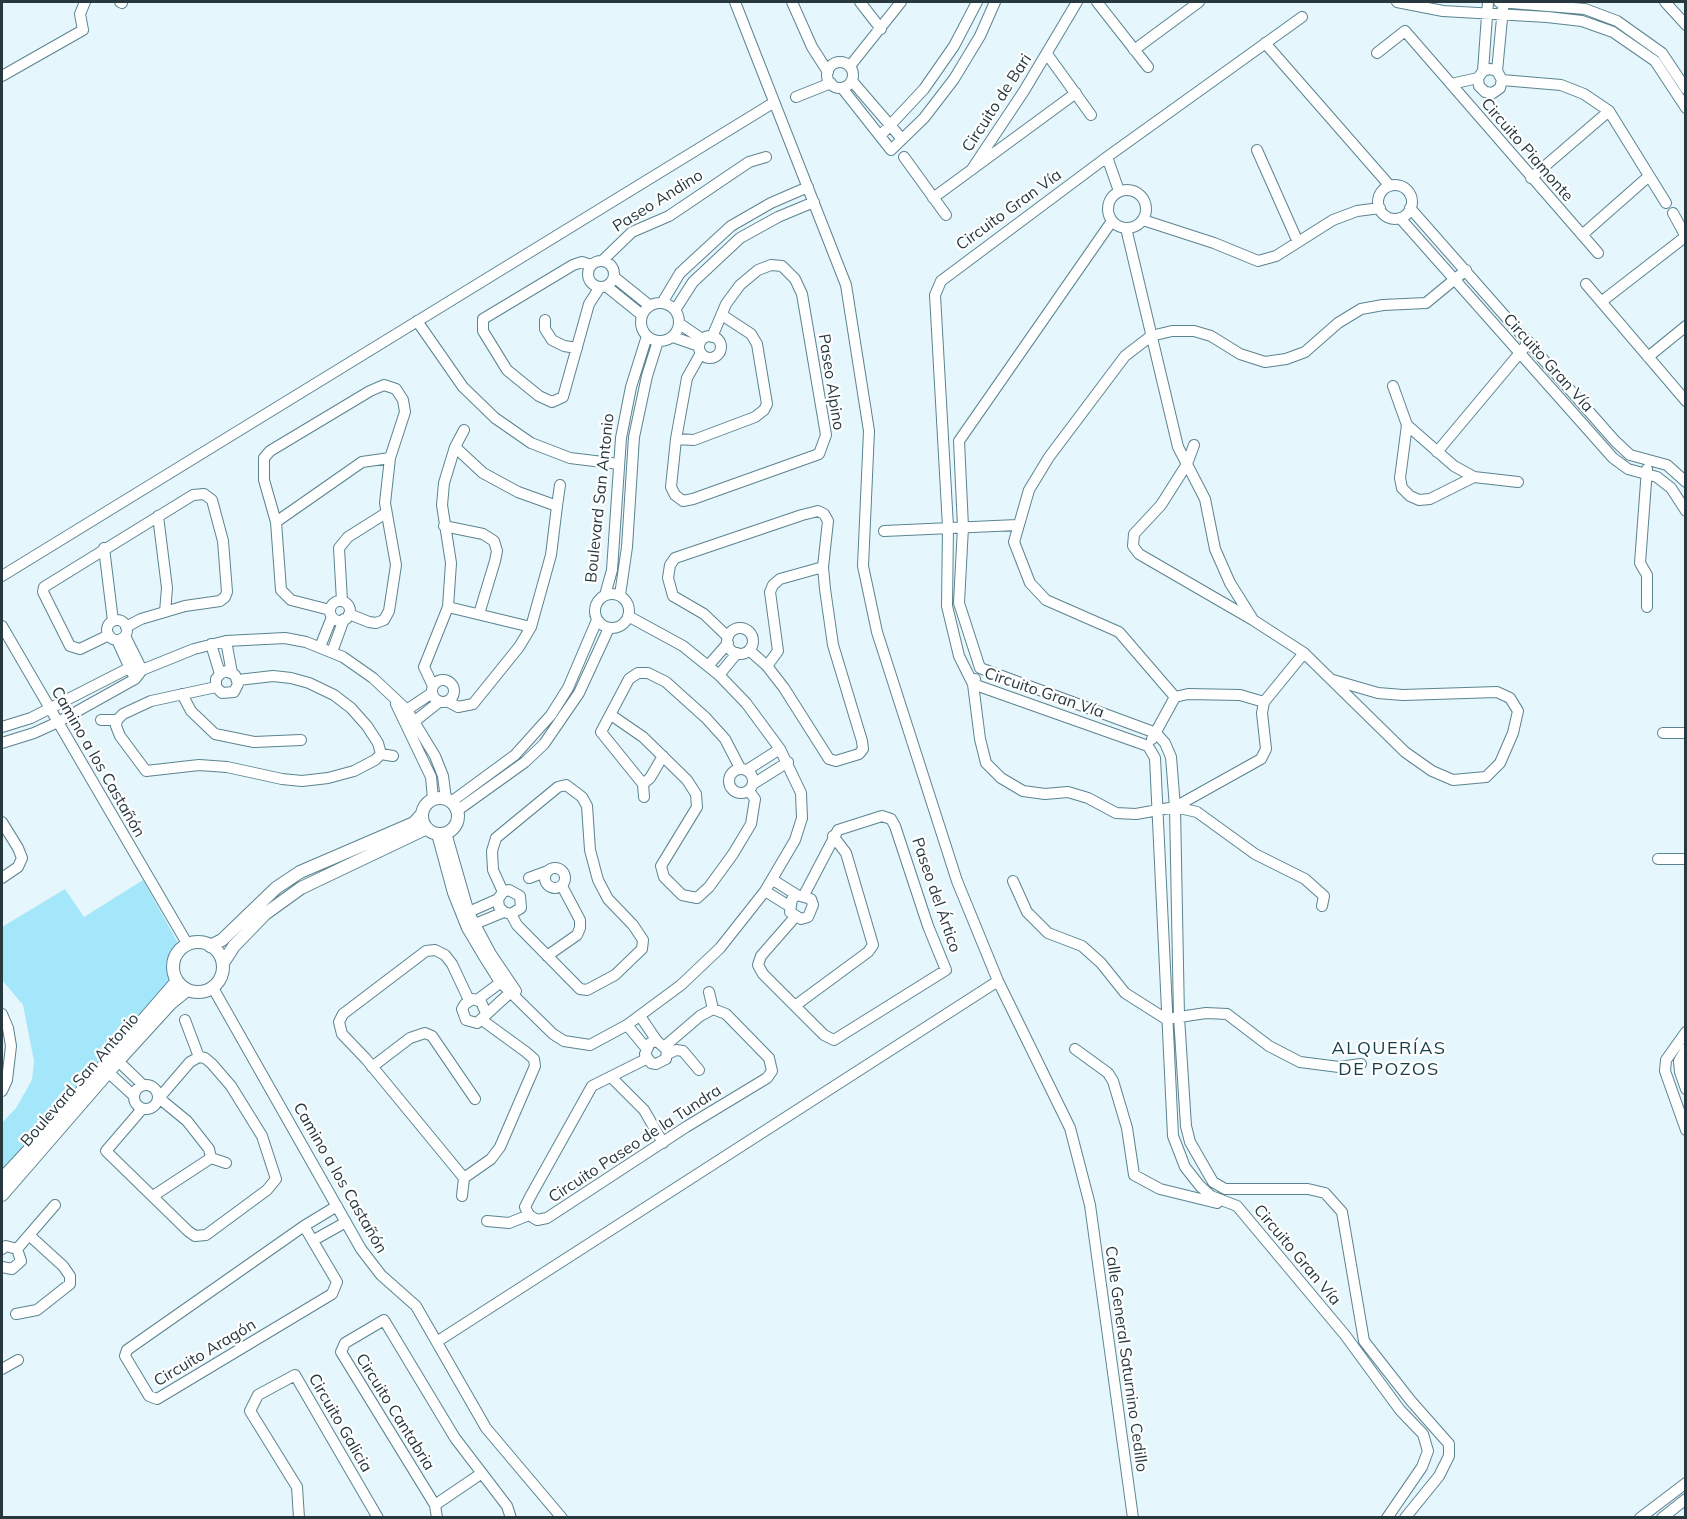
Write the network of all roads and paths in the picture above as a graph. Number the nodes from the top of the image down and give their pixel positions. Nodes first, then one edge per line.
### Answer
1 (85, 2) edge
2 (735, 2) edge
3 (792, 2) edge
4 (860, 2) edge
5 (901, 2) edge
6 (976, 2) edge
7 (995, 2) edge
8 (1077, 2) edge
9 (1097, 2) edge
10 (1397, 2) edge
11 (1488, 2) edge
12 (1501, 2) edge
13 (1665, 2) edge
14 (1192, 4) edge
15 (1488, 14) junction
16 (1502, 14) junction
17 (1302, 17) dead end
18 (1686, 25) edge
19 (881, 29) junction
20 (1265, 43) junction
21 (1134, 50) junction
22 (1377, 53) dead end
23 (1047, 54) junction
24 (850, 66) junction
25 (1148, 67) dead end
26 (828, 72) junction
27 (1481, 74) junction
28 (2, 76) edge
29 (1500, 76) junction
30 (852, 81) junction
31 (831, 83) junction
32 (1451, 84) junction
33 (842, 88) junction
34 (1686, 89) edge
35 (1076, 93) junction
36 (796, 97) dead end
37 (773, 103) junction
38 (1686, 108) edge
39 (1608, 111) junction
40 (1091, 115) dead end
41 (890, 126) junction
42 (880, 136) junction
43 (902, 139) junction
44 (1257, 150) dead end
45 (766, 157) dead end
46 (904, 157) dead end
47 (1107, 157) junction
48 (972, 169) junction
49 (1649, 176) junction
50 (1531, 178) junction
51 (1390, 186) junction
52 (808, 187) junction
53 (1119, 191) junction
54 (933, 198) junction
55 (814, 202) junction
56 (1380, 208) junction
57 (1410, 208) junction
58 (946, 215) dead end
59 (1400, 218) junction
60 (1143, 220) junction
61 (1112, 221) junction
62 (1126, 228) junction
63 (1582, 235) junction
64 (1685, 237) edge
65 (1298, 240) junction
66 (1598, 253) dead end
67 (603, 261) junction
68 (591, 265) junction
69 (1466, 270) junction
70 (1453, 280) junction
71 (607, 283) junction
72 (1586, 284) dead end
73 (1601, 302) junction
74 (662, 303) junction
75 (650, 306) junction
76 (675, 310) junction
77 (642, 315) junction
78 (722, 315) junction
79 (545, 320) dead end
80 (417, 321) junction
81 (680, 324) junction
82 (1686, 326) edge
83 (647, 336) junction
84 (1151, 336) junction
85 (673, 337) junction
86 (658, 341) junction
87 (1529, 342) junction
88 (704, 344) junction
89 (577, 348) junction
90 (1518, 354) junction
91 (1648, 357) junction
92 (1393, 386) dead end
93 (1686, 401) edge
94 (1407, 425) junction
95 (464, 430) dead end
96 (676, 439) junction
97 (959, 441) junction
98 (943, 442) junction
99 (1194, 445) dead end
100 (455, 447) junction
101 (1437, 452) junction
102 (390, 458) junction
103 (1648, 462) junction
104 (619, 464) junction
105 (1187, 464) junction
106 (1646, 474) junction
107 (1474, 477) junction
108 (1518, 482) dead end
109 (1686, 482) edge
110 (560, 485) dead end
111 (556, 506) junction
112 (1686, 511) edge
113 (386, 513) junction
114 (158, 516) junction
115 (276, 522) junction
116 (1017, 525) junction
117 (444, 526) junction
118 (948, 527) junction
119 (963, 527) junction
120 (884, 531) dead end
121 (104, 548) junction
122 (824, 567) junction
123 (2, 576) edge
124 (605, 595) junction
125 (620, 595) junction
126 (342, 601) junction
127 (448, 607) junction
128 (1647, 607) dead end
129 (165, 612) junction
130 (331, 614) junction
131 (479, 614) junction
132 (628, 616) junction
133 (347, 617) junction
134 (597, 620) junction
135 (1253, 620) junction
136 (2, 626) edge
137 (531, 627) junction
138 (609, 628) junction
139 (119, 635) junction
140 (728, 640) junction
141 (226, 641) junction
142 (211, 644) junction
143 (320, 646) junction
144 (749, 650) junction
145 (332, 652) junction
146 (737, 653) junction
147 (1304, 653) junction
148 (708, 666) junction
149 (767, 666) junction
150 (129, 668) junction
151 (980, 668) junction
152 (219, 674) junction
153 (138, 675) junction
154 (719, 675) junction
155 (235, 676) junction
156 (1333, 680) junction
157 (973, 684) junction
158 (216, 687) junction
159 (182, 694) junction
160 (438, 696) junction
161 (1175, 696) junction
162 (1264, 702) junction
163 (50, 708) junction
164 (1094, 710) junction
165 (404, 712) junction
166 (611, 715) junction
167 (101, 720) dead end
168 (117, 720) junction
169 (58, 722) junction
170 (412, 724) junction
171 (1089, 724) junction
172 (2, 727) edge
173 (1156, 733) junction
174 (1686, 733) edge
175 (1663, 734) dead end
176 (301, 740) dead end
177 (2, 743) edge
178 (1148, 746) junction
179 (780, 749) junction
180 (381, 754) junction
181 (393, 756) dead end
182 (663, 756) junction
183 (788, 762) junction
184 (744, 769) junction
185 (643, 784) junction
186 (751, 788) junction
187 (1200, 793) junction
188 (644, 797) dead end
189 (433, 799) junction
190 (452, 804) junction
191 (1175, 807) junction
192 (1157, 808) junction
193 (1197, 812) junction
194 (422, 814) junction
195 (2, 822) edge
196 (437, 831) junction
197 (833, 836) junction
198 (1686, 859) edge
199 (1658, 860) dead end
200 (2, 878) edge
201 (529, 878) dead end
202 (773, 880) junction
203 (1013, 881) dead end
204 (765, 891) junction
205 (801, 895) junction
206 (501, 896) junction
207 (789, 906) junction
208 (1322, 906) dead end
209 (507, 913) junction
210 (465, 914) junction
211 (795, 917) junction
212 (470, 926) junction
213 (188, 945) junction
214 (210, 946) junction
215 (547, 956) junction
216 (223, 963) junction
217 (503, 980) junction
218 (177, 981) junction
219 (998, 981) junction
220 (213, 988) junction
221 (187, 990) junction
222 (512, 990) junction
223 (709, 992) dead end
224 (473, 1000) junction
225 (796, 1005) junction
226 (713, 1009) junction
227 (2, 1014) edge
228 (484, 1016) junction
229 (640, 1016) junction
230 (1179, 1017) junction
231 (1166, 1019) junction
232 (185, 1020) dead end
233 (627, 1025) junction
234 (1686, 1032) edge
235 (663, 1047) junction
236 (1075, 1048) dead end
237 (1686, 1048) edge
238 (646, 1054) junction
239 (199, 1057) junction
240 (118, 1060) junction
241 (1666, 1060) junction
242 (1679, 1061) junction
243 (1361, 1064) dead end
244 (372, 1067) junction
245 (772, 1067) junction
246 (5, 1069) edge
247 (784, 1069) dead end
248 (699, 1070) dead end
249 (109, 1073) junction
250 (612, 1078) junction
251 (143, 1084) junction
252 (1686, 1089) edge
253 (2, 1091) edge
254 (133, 1095) junction
255 (159, 1098) junction
256 (475, 1099) dead end
257 (142, 1109) junction
258 (1686, 1130) edge
259 (663, 1143) junction
260 (211, 1158) junction
261 (226, 1162) dead end
262 (2, 1179) edge
263 (464, 1179) junction
264 (1225, 1189) junction
265 (2, 1195) edge
266 (153, 1196) junction
267 (462, 1196) dead end
268 (1223, 1201) junction
269 (55, 1205) dead end
270 (337, 1206) junction
271 (529, 1215) junction
272 (487, 1221) dead end
273 (346, 1222) junction
274 (304, 1226) junction
275 (29, 1235) junction
276 (314, 1240) junction
277 (7, 1246) edge
278 (2, 1267) edge
279 (16, 1314) dead end
280 (1360, 1327) junction
281 (1345, 1335) junction
282 (438, 1341) junction
283 (2, 1354) edge
284 (9, 1365) edge
285 (1422, 1467) junction
286 (482, 1473) junction
287 (1439, 1476) junction
288 (1686, 1483) edge
289 (1686, 1499) edge
290 (435, 1505) junction
291 (300, 1518) edge
292 (378, 1518) edge
293 (437, 1518) edge
294 (511, 1518) edge
295 (562, 1518) edge
296 (1133, 1518) edge
297 (1387, 1518) edge
298 (1405, 1518) edge
299 (1640, 1518) edge
300 (1662, 1518) edge

1 - 28 street
2 - 37 street, Calle General Saturnino Cedillo
3 - 26 street
4 - 19 street
5 - 19 street
6 - 41 street
7 - 43 street
8 - 23 street, Circuito de Bari
9 - 21 street
10 - 15 street
11 - 15 street, Circuito Piamonte
12 - 16 street, Circuito Piamonte
12 - 34 street
13 - 18 street
14 - 21 street
15 - 16 street
15 - 27 street, Circuito Piamonte
16 - 29 street, Circuito Piamonte
16 - 38 street
17 - 20 street, Circuito Gran Vía
19 - 24 street
20 - 47 street, Circuito Gran Vía
20 - 51 street
21 - 25 street
22 - 32 street, Circuito Piamonte
23 - 35 street, Circuito de Bari
23 - 48 street, Circuito de Bari
24 - 26 street
24 - 30 street
26 - 31 street
27 - 29 street, Circuito Piamonte
27 - 29 street, Circuito Piamonte
27 - 32 street, Circuito Piamonte
29 - 39 street, Circuito Piamonte
30 - 33 street
30 - 41 street
31 - 33 street
31 - 36 street
32 - 50 street, Circuito Piamonte
33 - 42 street
35 - 40 street, Circuito de Bari
35 - 48 street, Circuito de Bari
37 - 52 street, Calle General Saturnino Cedillo
37 - 80 street
39 - 49 street, Circuito Piamonte
39 - 50 street
41 - 42 street
41 - 43 street
42 - 43 street
44 - 65 street
45 - 67 street, Paseo Andino
46 - 54 street
47 - 53 street
47 - 98 street, Circuito Gran Vía
48 - 54 street, Circuito de Bari
49 - 63 street
49 - 64 street, Circuito Piamonte
50 - 63 street, Circuito Piamonte
51 - 56 street
51 - 57 street
52 - 55 street, Calle General Saturnino Cedillo
52 - 74 street
53 - 60 street
53 - 61 street
54 - 58 street
55 - 76 street
55 - 219 street, Calle General Saturnino Cedillo
56 - 59 street
56 - 65 street
57 - 59 street
57 - 69 street, Circuito Gran Vía
59 - 70 street, Circuito Gran Vía
60 - 62 street
60 - 65 street
61 - 62 street
61 - 97 street
62 - 84 street
63 - 66 street, Circuito Piamonte
64 - 73 street
67 - 68 street, Paseo Andino
67 - 71 street
68 - 71 street
68 - 89 street, Paseo Andino
69 - 70 street
69 - 87 street, Circuito Gran Vía
70 - 84 street
70 - 90 street, Circuito Gran Vía
71 - 75 street
71 - 77 street
71 - 89 street, Paseo Andino
72 - 73 street
73 - 91 street
74 - 75 street
74 - 76 street
75 - 77 street
76 - 81 street
77 - 83 street
78 - 88 street, Paseo Alpino
78 - 96 street
78 - 96 street, Paseo Alpino
79 - 89 street
80 - 104 street
80 - 123 street
81 - 85 street
81 - 88 street
82 - 91 street
83 - 86 street
83 - 104 street, Boulevard San Antonio
84 - 105 street
84 - 116 street
85 - 86 street
85 - 88 street
86 - 125 street, Boulevard San Antonio
87 - 90 street
87 - 103 street, Circuito Gran Vía
88 - 96 street, Paseo Alpino
90 - 101 street
90 - 106 street, Circuito Gran Vía
91 - 93 street
92 - 94 street
94 - 101 street
94 - 107 street
95 - 100 street
97 - 98 street
97 - 119 street, Circuito Gran Vía
98 - 118 street, Circuito Gran Vía
99 - 105 street
100 - 111 street
100 - 117 street
101 - 107 street
102 - 113 street
102 - 115 street
102 - 115 street
103 - 106 street
103 - 109 street, Circuito Gran Vía
104 - 124 street, Boulevard San Antonio
105 - 135 street
105 - 135 street
106 - 112 street, Circuito Gran Vía
106 - 128 street
107 - 108 street
110 - 111 street
111 - 137 street
113 - 126 street
113 - 133 street
114 - 121 street
114 - 129 street
114 - 129 street
115 - 130 street
116 - 119 street
116 - 161 street
117 - 127 street
117 - 131 street
118 - 119 street
118 - 120 street
118 - 157 street, Circuito Gran Vía
119 - 151 street, Circuito Gran Vía
121 - 139 street
121 - 139 street
122 - 140 street
122 - 149 street
122 - 149 street
124 - 125 street, Boulevard San Antonio
124 - 134 street, Boulevard San Antonio
125 - 132 street, Boulevard San Antonio
126 - 130 street
126 - 133 street
127 - 131 street
127 - 160 street
129 - 139 street
130 - 133 street
130 - 143 street
131 - 137 street
132 - 138 street
132 - 148 street
133 - 145 street
134 - 138 street
134 - 190 street, Boulevard San Antonio
135 - 147 street
136 - 163 street, Camino a los Castañón
137 - 160 street
138 - 190 street, Boulevard San Antonio
139 - 150 street
139 - 153 street
140 - 144 street
140 - 146 street
140 - 148 street
141 - 142 street
141 - 143 street
141 - 155 street
142 - 152 street
142 - 153 street
143 - 145 street
144 - 146 street
144 - 149 street
145 - 165 street
146 - 154 street
147 - 156 street
147 - 162 street
148 - 154 street
150 - 153 street
150 - 163 street
151 - 157 street
151 - 164 street, Circuito Gran Vía
152 - 155 street
152 - 158 street
153 - 169 street
154 - 179 street
155 - 158 street
155 - 180 street
156 - 156 street
157 - 171 street, Circuito Gran Vía
157 - 192 street
158 - 159 street
159 - 168 street
159 - 176 street
160 - 165 street
160 - 170 street
161 - 162 street
161 - 173 street
162 - 187 street
163 - 169 street, Camino a los Castañón
163 - 172 street
164 - 171 street
164 - 173 street, Circuito Gran Vía
165 - 170 street
166 - 182 street
166 - 184 street
166 - 185 street
167 - 168 street
168 - 180 street
169 - 177 street
169 - 213 street, Camino a los Castañón
170 - 189 street
170 - 190 street
171 - 178 street, Circuito Gran Vía
173 - 178 street
173 - 191 street
174 - 175 street
178 - 192 street, Circuito Gran Vía
179 - 183 street
179 - 184 street
180 - 181 street
182 - 185 street
182 - 186 street
183 - 186 street
183 - 202 street
184 - 186 street
184 - 186 street
185 - 188 street
187 - 191 street
187 - 193 street
189 - 190 street
189 - 194 street
190 - 196 street, Boulevard San Antonio
191 - 192 street
191 - 193 street
191 - 230 street
192 - 231 street, Circuito Gran Vía
193 - 208 street
194 - 196 street
194 - 214 street
195 - 200 street
196 - 210 street
196 - 216 street
197 - 205 street
197 - 225 street
197 - 225 street, Paseo del Ártico
198 - 199 street
201 - 215 street
202 - 204 street
202 - 205 street
203 - 231 street
204 - 207 street
204 - 229 street
205 - 207 street
205 - 211 street, Paseo del Ártico
206 - 209 street
206 - 209 street
206 - 210 street
206 - 215 street
207 - 211 street
209 - 212 street
209 - 215 street
210 - 212 street
211 - 225 street, Paseo del Ártico
212 - 217 street
213 - 214 street
213 - 218 street
214 - 216 street
216 - 220 street
217 - 222 street
217 - 224 street
218 - 221 street
218 - 262 street, Boulevard San Antonio
219 - 282 street
219 - 296 street, Calle General Saturnino Cedillo
220 - 221 street
220 - 270 street, Camino a los Castañón
221 - 240 street, Boulevard San Antonio
222 - 228 street
222 - 233 street
223 - 226 street
224 - 228 street
224 - 228 street
224 - 244 street
226 - 235 street
226 - 245 street
227 - 246 street
228 - 263 street
229 - 233 street
229 - 235 street
230 - 231 street
230 - 243 street
230 - 264 street
231 - 268 street, Circuito Gran Vía
232 - 239 street
233 - 238 street
234 - 241 street
235 - 238 street
235 - 238 street
235 - 248 street
236 - 268 street
237 - 242 street
238 - 250 street, Circuito Paseo de la Tundra
239 - 255 street
239 - 266 street
240 - 249 street, Boulevard San Antonio
240 - 251 street
241 - 242 street
241 - 258 street
242 - 252 street
244 - 256 street
244 - 263 street
245 - 247 street
245 - 259 street, Circuito Paseo de la Tundra
246 - 253 street
249 - 254 street
249 - 265 street, Boulevard San Antonio
250 - 259 street
250 - 271 street, Circuito Paseo de la Tundra
251 - 254 street
251 - 255 street
254 - 257 street
255 - 257 street
255 - 260 street
257 - 266 street
259 - 271 street, Circuito Paseo de la Tundra
260 - 261 street
260 - 266 street
263 - 267 street
264 - 268 street
264 - 280 street, Circuito Gran Vía
268 - 281 street, Circuito Gran Vía
269 - 275 street
270 - 273 street, Camino a los Castañón
270 - 274 street, Circuito Aragón
271 - 272 street
273 - 276 street
273 - 282 street, Camino a los Castañón
274 - 276 street, Circuito Aragón
274 - 276 street, Circuito Aragón
275 - 277 street
275 - 279 street
277 - 278 street
280 - 281 street
280 - 287 street, Circuito Gran Vía
281 - 285 street, Circuito Gran Vía
282 - 295 street, Camino a los Castañón
283 - 284 street
285 - 287 street
285 - 297 street, Circuito Gran Vía
286 - 290 street
286 - 290 street, Circuito Cantabria
286 - 294 street, Circuito Cantabria
287 - 298 street, Circuito Gran Vía
288 - 299 street
289 - 300 street
290 - 293 street, Circuito Cantabria
291 - 292 street, Circuito Galicia

